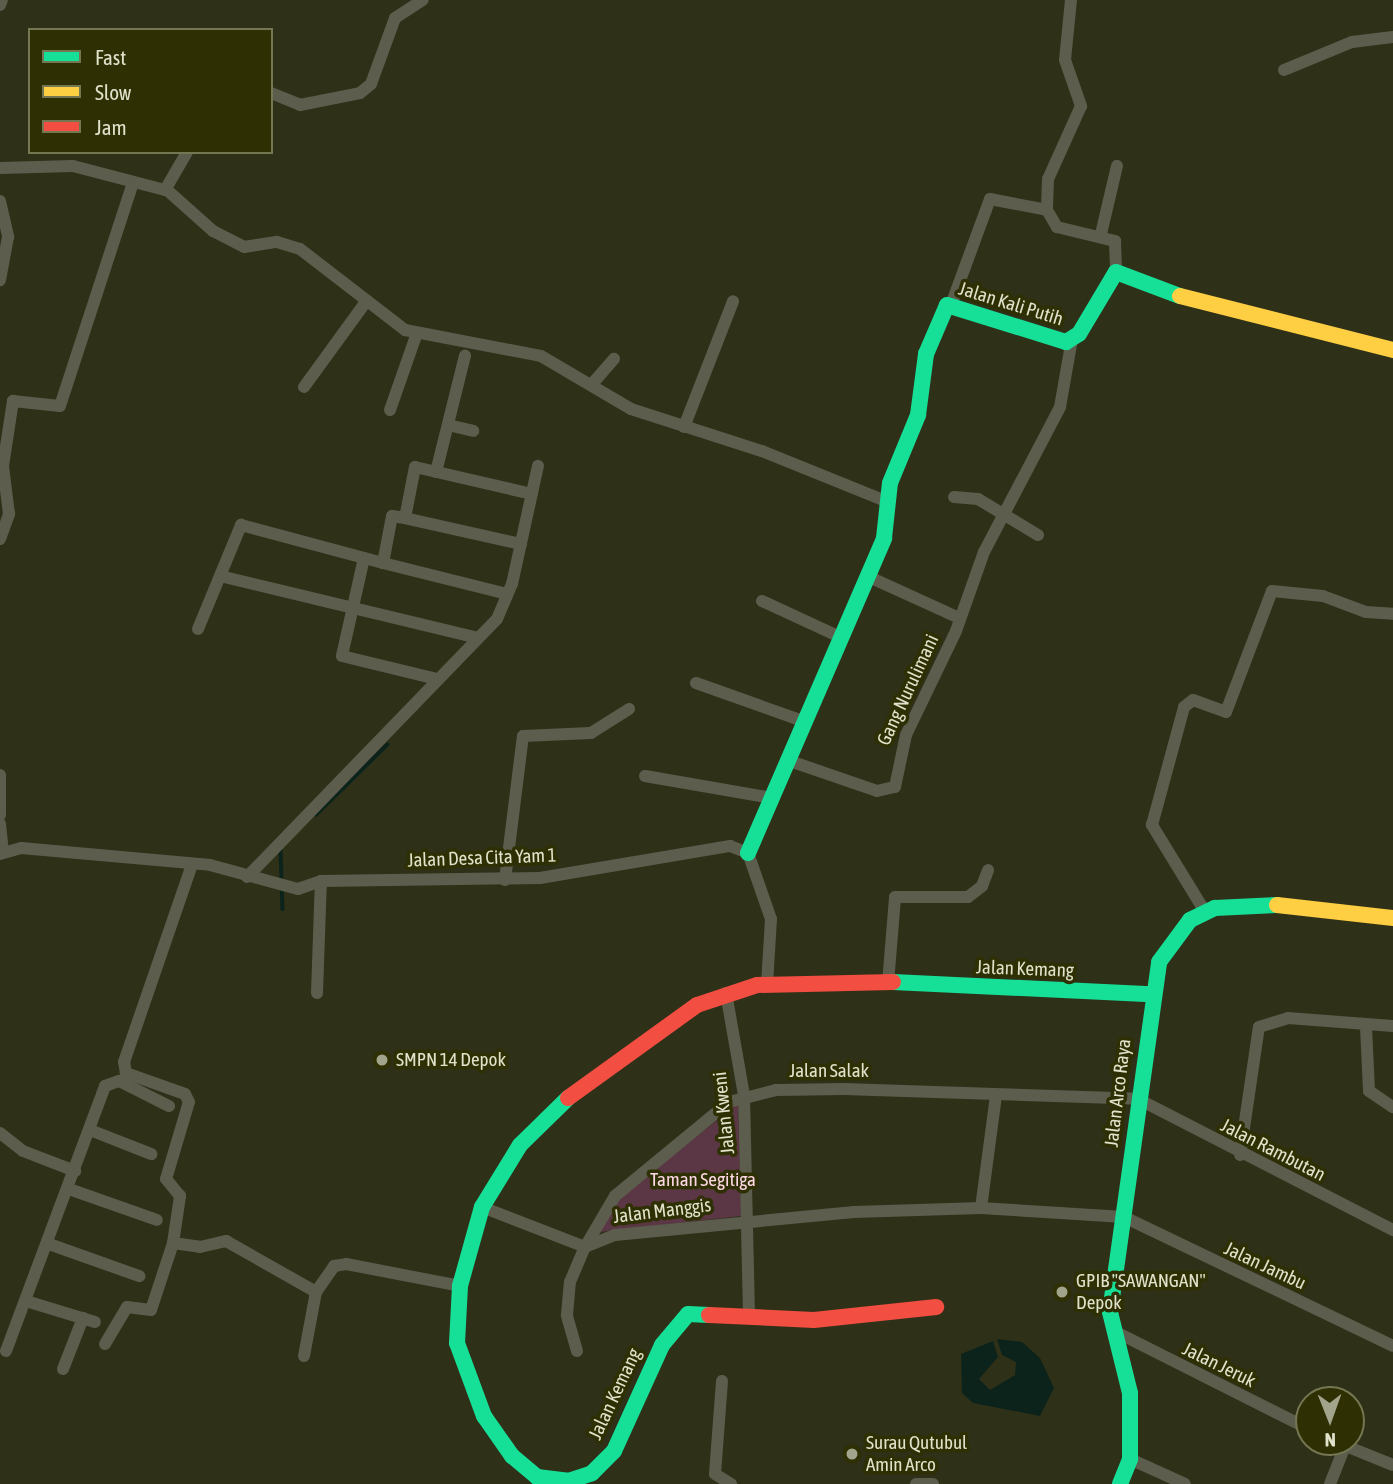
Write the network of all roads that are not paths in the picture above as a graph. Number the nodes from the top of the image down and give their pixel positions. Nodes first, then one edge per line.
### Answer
1 (423, 0) edge
2 (1071, 0) edge
3 (1393, 37) edge
4 (1284, 70) dead end
5 (273, 94) edge
6 (186, 154) edge
7 (1117, 166) dead end
8 (0, 168) edge
9 (133, 183) junction
10 (167, 190) junction
11 (0, 201) edge
12 (1047, 210) junction
13 (1101, 234) junction
14 (1116, 272) junction
15 (0, 280) edge
16 (733, 301) dead end
17 (365, 303) junction
18 (951, 304) junction
19 (416, 333) junction
20 (1072, 339) junction
21 (1393, 350) edge
22 (465, 356) dead end
23 (614, 359) dead end
24 (593, 383) junction
25 (304, 387) dead end
26 (390, 410) dead end
27 (448, 425) junction
28 (684, 427) junction
29 (473, 431) dead end
30 (3, 433) edge
31 (538, 466) dead end
32 (436, 472) junction
33 (532, 494) junction
34 (954, 497) dead end
35 (888, 502) junction
36 (1005, 517) junction
37 (405, 519) junction
38 (1038, 535) dead end
39 (0, 539) edge
40 (521, 544) junction
41 (365, 558) junction
42 (383, 563) junction
43 (220, 576) junction
44 (867, 576) junction
45 (508, 594) junction
46 (762, 601) dead end
47 (351, 607) junction
48 (1393, 614) edge
49 (959, 618) junction
50 (198, 629) dead end
51 (478, 638) junction
52 (842, 638) junction
53 (437, 678) junction
54 (696, 683) dead end
55 (629, 709) dead end
56 (803, 721) junction
57 (787, 760) junction
58 (0, 775) edge
59 (645, 776) dead end
60 (772, 798) junction
61 (0, 816) edge
62 (0, 824) edge
63 (2, 853) edge
64 (748, 853) junction
65 (192, 865) junction
66 (988, 870) dead end
67 (247, 877) junction
68 (505, 880) junction
69 (321, 881) junction
70 (1204, 910) junction
71 (1393, 918) edge
72 (767, 984) junction
73 (888, 984) junction
74 (317, 992) dead end
75 (726, 993) junction
76 (1151, 994) junction
77 (1393, 1026) edge
78 (1366, 1027) junction
79 (744, 1095) junction
80 (996, 1095) junction
81 (1138, 1099) junction
82 (169, 1106) dead end
83 (1393, 1107) edge
84 (90, 1130) junction
85 (0, 1133) edge
86 (151, 1154) dead end
87 (1240, 1155) junction
88 (75, 1171) junction
89 (69, 1189) junction
90 (482, 1207) junction
91 (981, 1208) junction
92 (1124, 1217) junction
93 (157, 1220) dead end
94 (752, 1222) junction
95 (1393, 1230) edge
96 (173, 1242) junction
97 (49, 1244) junction
98 (585, 1247) junction
99 (139, 1276) dead end
100 (460, 1286) junction
101 (316, 1292) junction
102 (26, 1301) junction
103 (936, 1307) dead end
104 (749, 1314) junction
105 (1114, 1331) junction
106 (104, 1344) dead end
107 (1393, 1346) edge
108 (6, 1351) dead end
109 (577, 1351) dead end
110 (304, 1356) dead end
111 (63, 1369) dead end
112 (722, 1381) dead end
113 (1295, 1422) edge
114 (1365, 1454) edge
115 (1337, 1456) edge
116 (1130, 1459) junction
117 (1393, 1465) edge
118 (731, 1484) edge
119 (916, 1484) edge
120 (933, 1484) edge
121 (1120, 1484) edge
122 (1185, 1484) edge
123 (1330, 1484) edge

1 - 5 street
2 - 12 street
3 - 4 street
6 - 10 street
7 - 13 street
8 - 9 street
9 - 10 street
9 - 30 street
10 - 17 street
11 - 15 street
12 - 13 street
12 - 18 street
13 - 14 street
14 - 20 street, Jalan Kali Putih
14 - 21 street
16 - 28 street
17 - 19 street
17 - 25 street
18 - 20 street, Jalan Kali Putih
18 - 35 street, Jalan Kali Putih
19 - 24 street
19 - 26 street
20 - 36 street
22 - 27 street
23 - 24 street
24 - 28 street
27 - 29 street
27 - 32 street
28 - 35 street
30 - 39 street
31 - 33 street
32 - 33 street
32 - 37 street
33 - 40 street
34 - 36 street
35 - 44 street, Jalan Kali Putih
36 - 38 street
36 - 49 street
37 - 40 street
37 - 42 street
40 - 45 street
41 - 42 street
41 - 43 street
41 - 47 street
42 - 45 street
43 - 47 street
43 - 50 street
44 - 49 street
44 - 52 street, Jalan Kali Putih
45 - 51 street
46 - 52 street
47 - 51 street
47 - 53 street
48 - 70 street
49 - 57 street, Gang Nurulimani
51 - 53 street
52 - 56 street, Jalan Kali Putih
53 - 67 street
54 - 56 street
55 - 68 street
56 - 57 street, Jalan Kali Putih
57 - 60 street, Jalan Kali Putih
58 - 61 street
59 - 60 street
60 - 64 street, Jalan Kali Putih
62 - 63 street
63 - 65 street
64 - 68 street, Jalan Desa Cita Yam 1
64 - 72 street
65 - 67 street
65 - 96 street
66 - 73 street
67 - 69 street, Jalan Desa Cita Yam 1
68 - 69 street, Jalan Desa Cita Yam 1
69 - 74 street
70 - 71 street
70 - 76 street, Jalan Arco Raya
72 - 73 street, Jalan Kemang
72 - 75 street, Jalan Kemang
73 - 76 street, Jalan Kemang
75 - 79 street, Jalan Kweni
75 - 90 street, Jalan Kemang
76 - 81 street, Jalan Arco Raya
77 - 78 street
78 - 83 street
78 - 87 street
79 - 80 street, Jalan Salak
79 - 94 street, Jalan Kweni
79 - 98 street
80 - 81 street, Jalan Salak
80 - 91 street
81 - 87 street, Jalan Rambutan
81 - 92 street, Jalan Arco Raya
82 - 84 street
84 - 86 street
84 - 88 street
85 - 88 street
87 - 95 street, Jalan Rambutan
88 - 89 street
89 - 93 street
89 - 97 street
90 - 98 street
90 - 100 street, Jalan Kemang
91 - 92 street, Jalan Manggis
91 - 94 street, Jalan Manggis
92 - 105 street, Jalan Arco Raya
92 - 107 street, Jalan Jambu
94 - 98 street, Jalan Manggis
94 - 104 street, Jalan Kweni
96 - 101 street
96 - 106 street
97 - 99 street
97 - 102 street
98 - 109 street
100 - 101 street
100 - 104 street, Jalan Kemang
101 - 110 street
102 - 108 street
102 - 111 street
103 - 104 street, Jalan Kemang
105 - 113 street, Jalan Jeruk
105 - 116 street, Jalan Arco Raya
112 - 118 street
114 - 117 street
115 - 123 street
116 - 121 street, Jalan Arco Raya
116 - 122 street
119 - 120 street

